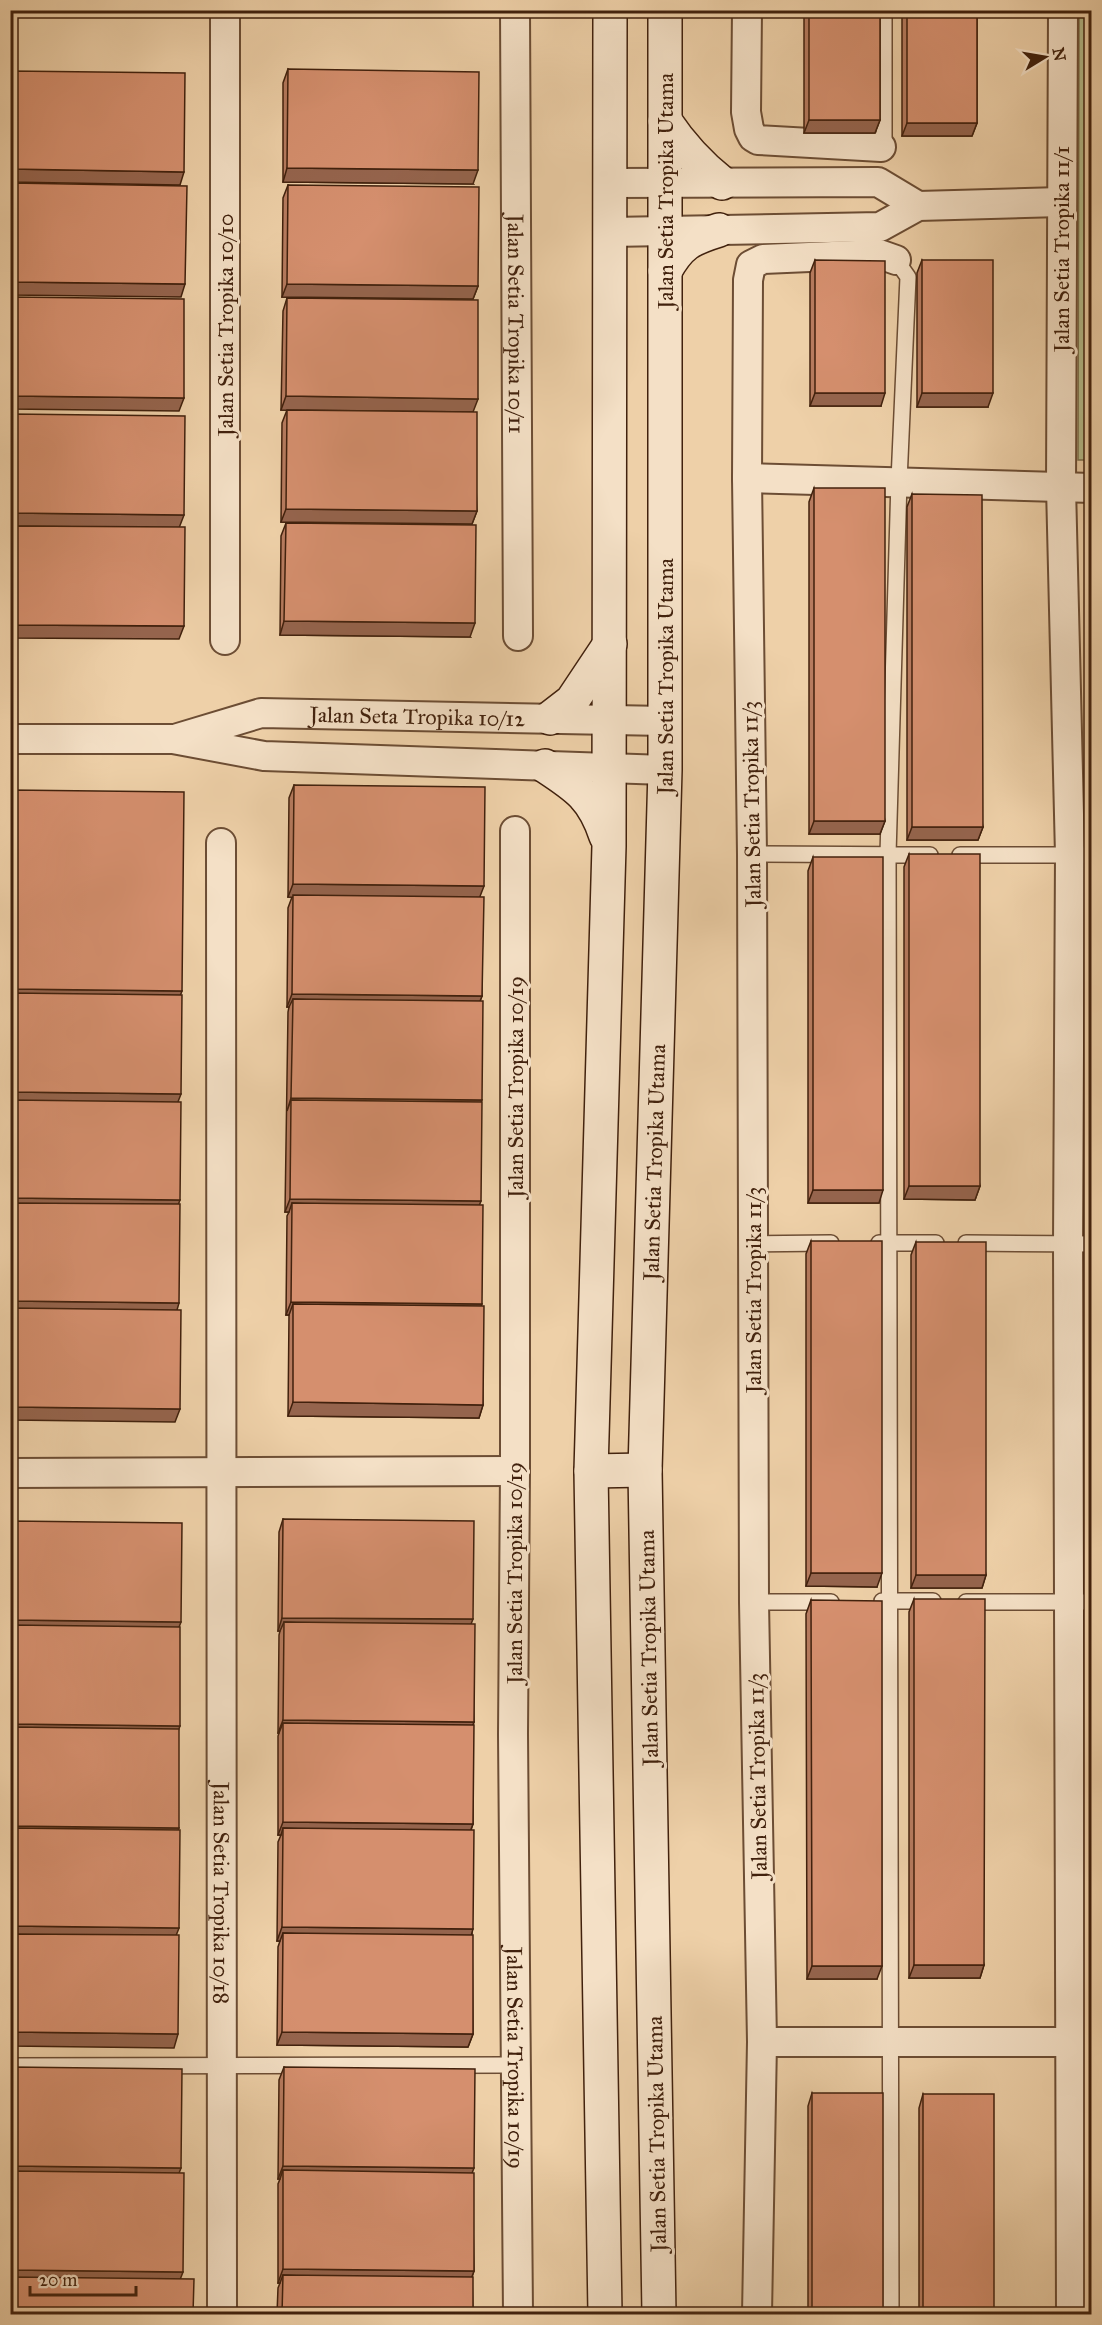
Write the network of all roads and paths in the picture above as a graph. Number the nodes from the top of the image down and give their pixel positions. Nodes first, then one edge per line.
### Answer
1 (225, 10) edge
2 (515, 10) edge
3 (610, 10) edge
4 (665, 10) edge
5 (747, 10) edge
6 (884, 10) edge
7 (1063, 10) edge
8 (665, 121) junction
9 (880, 147) joint
10 (808, 182) junction
11 (610, 183) junction
12 (665, 183) junction
13 (722, 183) junction
14 (1061, 202) junction
15 (918, 206) junction
16 (809, 228) junction
17 (719, 230) junction
18 (665, 231) junction
19 (610, 232) junction
20 (896, 260) joint
21 (665, 271) junction
22 (747, 478) junction
23 (899, 481) junction
24 (1061, 487) junction
25 (1092, 488) edge
26 (518, 636) dead end
27 (225, 640) dead end
28 (609, 644) junction
29 (419, 716) junction
30 (550, 718) junction
31 (609, 719) junction
32 (665, 721) junction
33 (10, 739) edge
34 (173, 739) junction
35 (419, 762) junction
36 (544, 766) junction
37 (609, 768) junction
38 (665, 770) junction
39 (515, 831) dead end
40 (221, 843) dead end
41 (609, 846) junction
42 (752, 854) junction
43 (888, 854) junction
44 (1081, 855) edge
45 (843, 1243) edge
46 (866, 1243) edge
47 (889, 1243) junction
48 (752, 1244) junction
49 (1080, 1244) edge
50 (645, 1470) junction
51 (515, 1471) junction
52 (591, 1471) junction
53 (10, 1473) edge
54 (222, 1473) junction
55 (867, 1601) edge
56 (890, 1601) junction
57 (754, 1602) junction
58 (844, 1602) edge
59 (1080, 1602) edge
60 (762, 2042) junction
61 (890, 2043) junction
62 (1081, 2043) edge
63 (222, 2065) junction
64 (516, 2065) junction
65 (10, 2066) edge
66 (222, 2314) edge
67 (518, 2314) edge
68 (605, 2314) edge
69 (659, 2314) edge
70 (757, 2314) edge
71 (891, 2314) edge
72 (1071, 2314) edge

1 - 27 street, Jalan Setia Tropika 10/10
2 - 26 street, Jalan Setia Tropika 10/11
3 - 11 main road
4 - 8 main road, Jalan Setia Tropika Utama
5 - 9 street
6 - 9 lane
7 - 14 street, Jalan Setia Tropika 11/1
8 - 12 main road, Jalan Setia Tropika Utama
8 - 13 main road
10 - 13 street
10 - 15 street
10 - 16 street
11 - 12 street
11 - 19 main road
12 - 13 street
12 - 18 main road, Jalan Setia Tropika Utama
14 - 15 street
14 - 24 street, Jalan Setia Tropika 11/1
15 - 16 street
16 - 17 street
17 - 18 street
17 - 21 main road
18 - 19 street
18 - 21 main road, Jalan Setia Tropika Utama
19 - 28 main road
20 - 22 street, Jalan Setia Tropika 11/3
20 - 23 lane
21 - 32 main road, Jalan Setia Tropika Utama
22 - 23 street
22 - 42 street, Jalan Setia Tropika 11/3
23 - 24 street
23 - 43 lane
24 - 25 street
24 - 44 street, Jalan Setia Tropika 11/1
28 - 30 main road
28 - 31 main road
29 - 30 street, Jalan Seta Tropika 10/12
29 - 34 street, Jalan Seta Tropika 10/12
29 - 35 street
30 - 31 street, Jalan Seta Tropika 10/12
31 - 32 street, Jalan Seta Tropika 10/12
31 - 37 main road
32 - 38 main road, Jalan Setia Tropika Utama
33 - 34 street, Jalan Seta Tropika 10/12
34 - 35 street, Jalan Seta Tropika 10/12
35 - 36 street, Jalan Seta Tropika 10/12
36 - 37 street, Jalan Seta Tropika 10/12
36 - 41 main road
37 - 38 street, Jalan Seta Tropika 10/12
37 - 41 main road
38 - 50 main road, Jalan Setia Tropika Utama
39 - 51 street, Jalan Setia Tropika 10/19
40 - 54 street, Jalan Setia Tropika 10/18
41 - 52 main road
42 - 43 lane
42 - 48 street, Jalan Setia Tropika 11/3
43 - 44 lane
43 - 47 lane
44 - 49 street, Jalan Setia Tropika 11/1
45 - 48 lane
46 - 47 lane
47 - 49 lane
47 - 56 lane
48 - 57 street, Jalan Setia Tropika 11/3
49 - 59 street, Jalan Setia Tropika 11/1
50 - 52 main road
50 - 69 main road, Jalan Setia Tropika Utama
51 - 54 street
51 - 64 street, Jalan Setia Tropika 10/19
52 - 68 main road
53 - 54 street
54 - 63 street, Jalan Setia Tropika 10/18
55 - 56 lane
56 - 59 lane
56 - 61 lane
57 - 58 lane
57 - 60 street, Jalan Setia Tropika 11/3
59 - 62 street, Jalan Setia Tropika 11/1
60 - 61 street
60 - 70 street, Jalan Setia Tropika 11/3
61 - 62 street
61 - 71 lane
62 - 72 street, Jalan Setia Tropika 11/1
63 - 64 lane
63 - 65 lane
63 - 66 street, Jalan Setia Tropika 10/18
64 - 67 street, Jalan Setia Tropika 10/19

